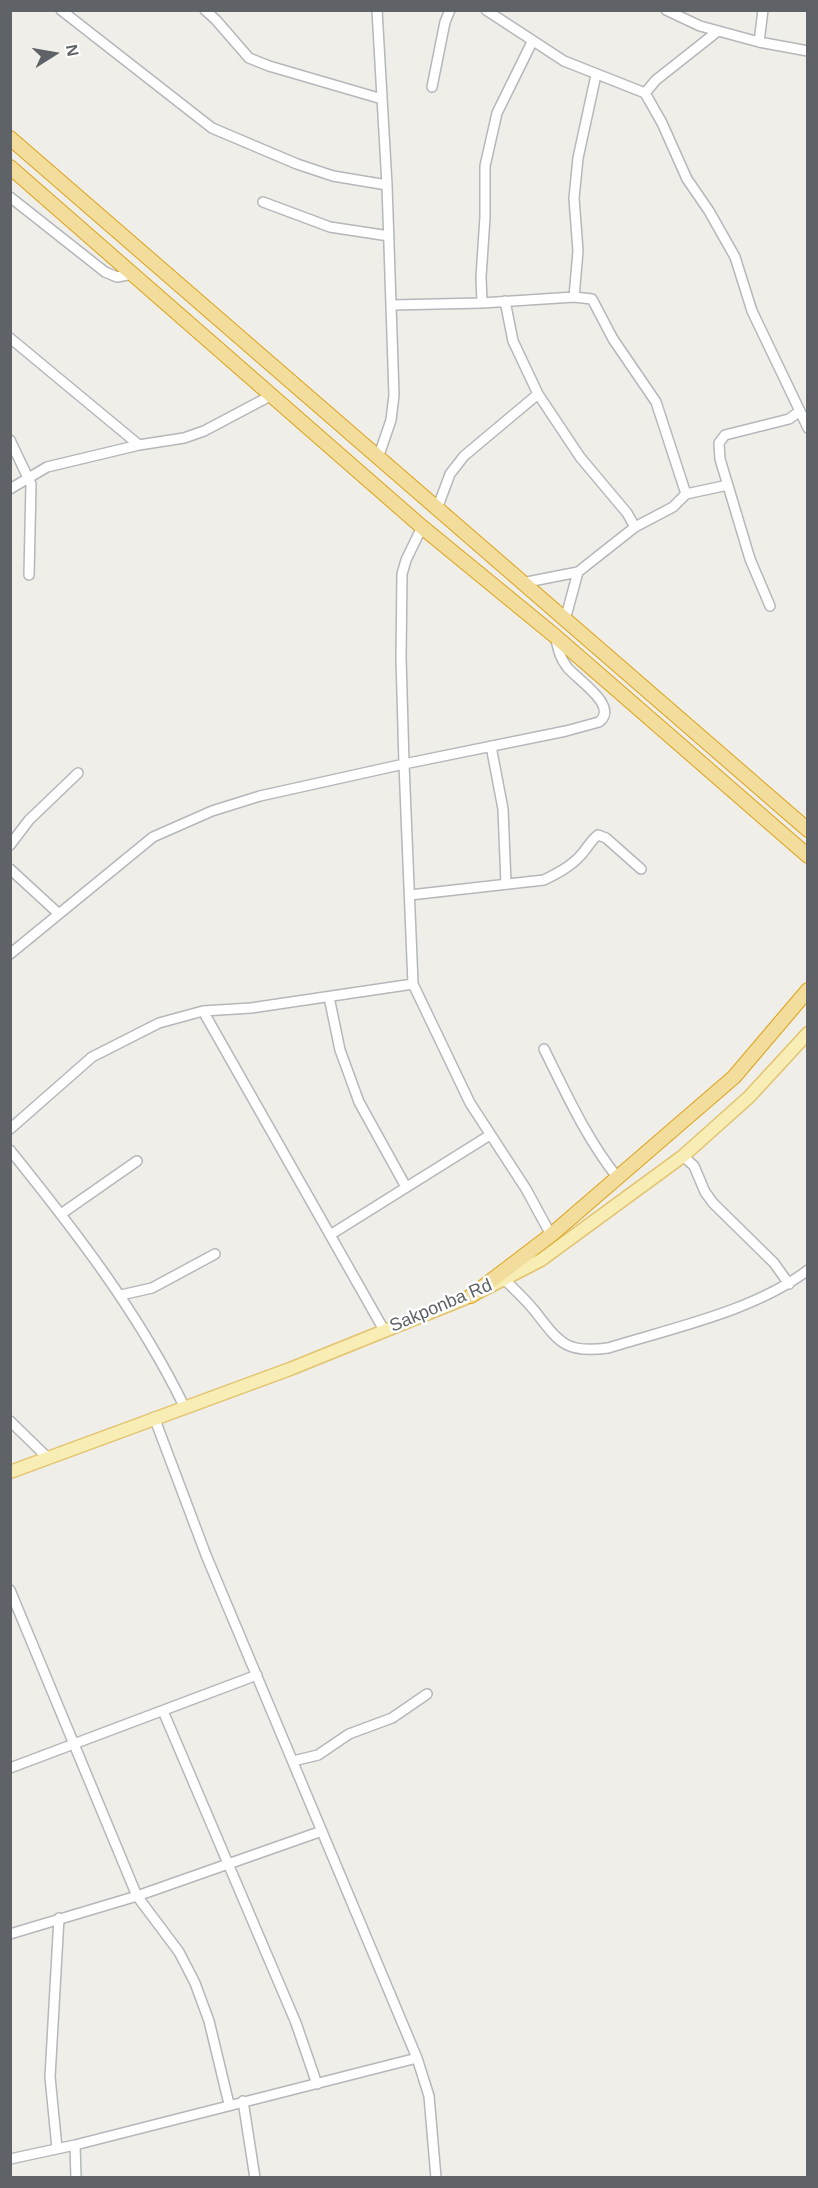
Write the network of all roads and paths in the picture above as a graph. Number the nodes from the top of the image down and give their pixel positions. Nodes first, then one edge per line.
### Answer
1 (61, 10) edge
2 (205, 10) edge
3 (377, 10) edge
4 (450, 10) edge
5 (486, 10) edge
6 (666, 10) edge
7 (763, 10) edge
8 (718, 31) junction
9 (532, 42) junction
10 (759, 42) junction
11 (807, 51) edge
12 (596, 75) junction
13 (432, 87) dead end
14 (645, 93) junction
15 (382, 99) junction
16 (10, 138) edge
17 (10, 167) edge
18 (387, 185) junction
19 (10, 197) edge
20 (263, 202) dead end
21 (389, 236) junction
22 (133, 274) junction
23 (574, 297) junction
24 (505, 301) junction
25 (482, 303) junction
26 (392, 305) junction
27 (10, 338) edge
28 (247, 344) junction
29 (231, 360) junction
30 (538, 394) junction
31 (272, 395) junction
32 (800, 411) junction
33 (807, 428) edge
34 (10, 440) edge
35 (139, 445) junction
36 (378, 458) junction
37 (29, 477) junction
38 (728, 485) junction
39 (10, 489) edge
40 (686, 494) junction
41 (437, 509) junction
42 (422, 527) junction
43 (635, 527) junction
44 (578, 572) junction
45 (29, 575) dead end
46 (522, 583) junction
47 (770, 606) dead end
48 (565, 620) junction
49 (555, 636) junction
50 (490, 746) junction
51 (404, 764) junction
52 (78, 773) dead end
53 (807, 830) edge
54 (10, 845) edge
55 (807, 856) edge
56 (10, 869) edge
57 (641, 869) dead end
58 (506, 884) junction
59 (410, 895) junction
60 (59, 914) junction
61 (10, 954) edge
62 (413, 984) junction
63 (807, 990) edge
64 (329, 997) junction
65 (203, 1011) junction
66 (807, 1033) edge
67 (544, 1048) dead end
68 (10, 1129) edge
69 (490, 1135) junction
70 (10, 1150) edge
71 (683, 1156) junction
72 (137, 1161) dead end
73 (617, 1177) junction
74 (406, 1187) junction
75 (61, 1214) junction
76 (330, 1235) junction
77 (551, 1235) junction
78 (215, 1254) dead end
79 (807, 1270) edge
80 (504, 1279) junction
81 (789, 1284) junction
82 (121, 1295) junction
83 (471, 1296) junction
84 (384, 1330) junction
85 (184, 1406) junction
86 (154, 1417) junction
87 (10, 1420) edge
88 (47, 1457) junction
89 (10, 1472) edge
90 (10, 1590) edge
91 (257, 1675) junction
92 (427, 1694) dead end
93 (163, 1711) junction
94 (74, 1744) junction
95 (293, 1761) junction
96 (10, 1768) edge
97 (322, 1832) junction
98 (228, 1863) junction
99 (137, 1896) junction
100 (59, 1918) junction
101 (10, 1934) edge
102 (417, 2058) junction
103 (317, 2084) junction
104 (243, 2102) junction
105 (229, 2104) junction
106 (75, 2145) junction
107 (57, 2148) junction
108 (10, 2159) edge
109 (76, 2178) edge
110 (255, 2178) edge
111 (436, 2178) edge

1 - 18 street
2 - 15 street
3 - 15 street
4 - 13 street
5 - 9 street
6 - 8 street
7 - 10 street
8 - 10 street
8 - 14 street
9 - 12 street
9 - 25 street
10 - 11 street
12 - 14 street
12 - 23 street
14 - 32 street
15 - 18 street
16 - 28 highway
17 - 22 highway
18 - 21 street
19 - 22 street
20 - 21 street
21 - 26 street
22 - 29 highway
23 - 24 street
23 - 40 street
24 - 25 street
24 - 30 street
25 - 26 street
26 - 36 street
27 - 35 street
28 - 29 highway
28 - 36 highway
29 - 31 highway
30 - 41 street
30 - 43 street
31 - 35 street
31 - 42 highway
32 - 33 street
32 - 38 street
34 - 37 street
35 - 37 street
36 - 41 highway
37 - 39 street
37 - 45 street
38 - 40 street
38 - 47 street
40 - 43 street
41 - 46 highway
42 - 49 highway
42 - 51 street
43 - 44 street
44 - 46 street
44 - 48 street
46 - 48 highway
48 - 53 highway
49 - 50 street
49 - 55 highway
50 - 51 street
50 - 58 street
51 - 59 street
51 - 60 street
52 - 54 street
56 - 60 street
57 - 58 street
58 - 59 street
59 - 62 street
60 - 61 street
62 - 64 street
62 - 69 street
63 - 73 highway
64 - 65 street
64 - 74 street
65 - 68 street
65 - 76 street
66 - 71 main road, Sakponba Rd
67 - 73 street
69 - 74 street
69 - 77 street
70 - 75 street
71 - 80 main road, Sakponba Rd
71 - 81 street
72 - 75 street
73 - 77 highway
74 - 76 street
75 - 82 street
76 - 84 street
77 - 83 highway
78 - 82 street
79 - 81 street
80 - 81 street
80 - 83 main road, Sakponba Rd
82 - 85 street
83 - 84 main road, Sakponba Rd
84 - 85 main road, Sakponba Rd
85 - 86 main road, Sakponba Rd
86 - 88 main road, Sakponba Rd
86 - 91 street
87 - 88 street
88 - 89 main road, Sakponba Rd
90 - 94 street
91 - 93 street
91 - 95 street
92 - 95 street
93 - 94 street
93 - 98 street
94 - 96 street
94 - 99 street
95 - 97 street
97 - 98 street
97 - 102 street
98 - 99 street
98 - 103 street
99 - 100 street
99 - 105 street
100 - 101 street
100 - 107 street
102 - 103 street
102 - 111 street
103 - 104 street
104 - 105 street
104 - 110 street
105 - 106 street
106 - 107 street
106 - 109 street
107 - 108 street

